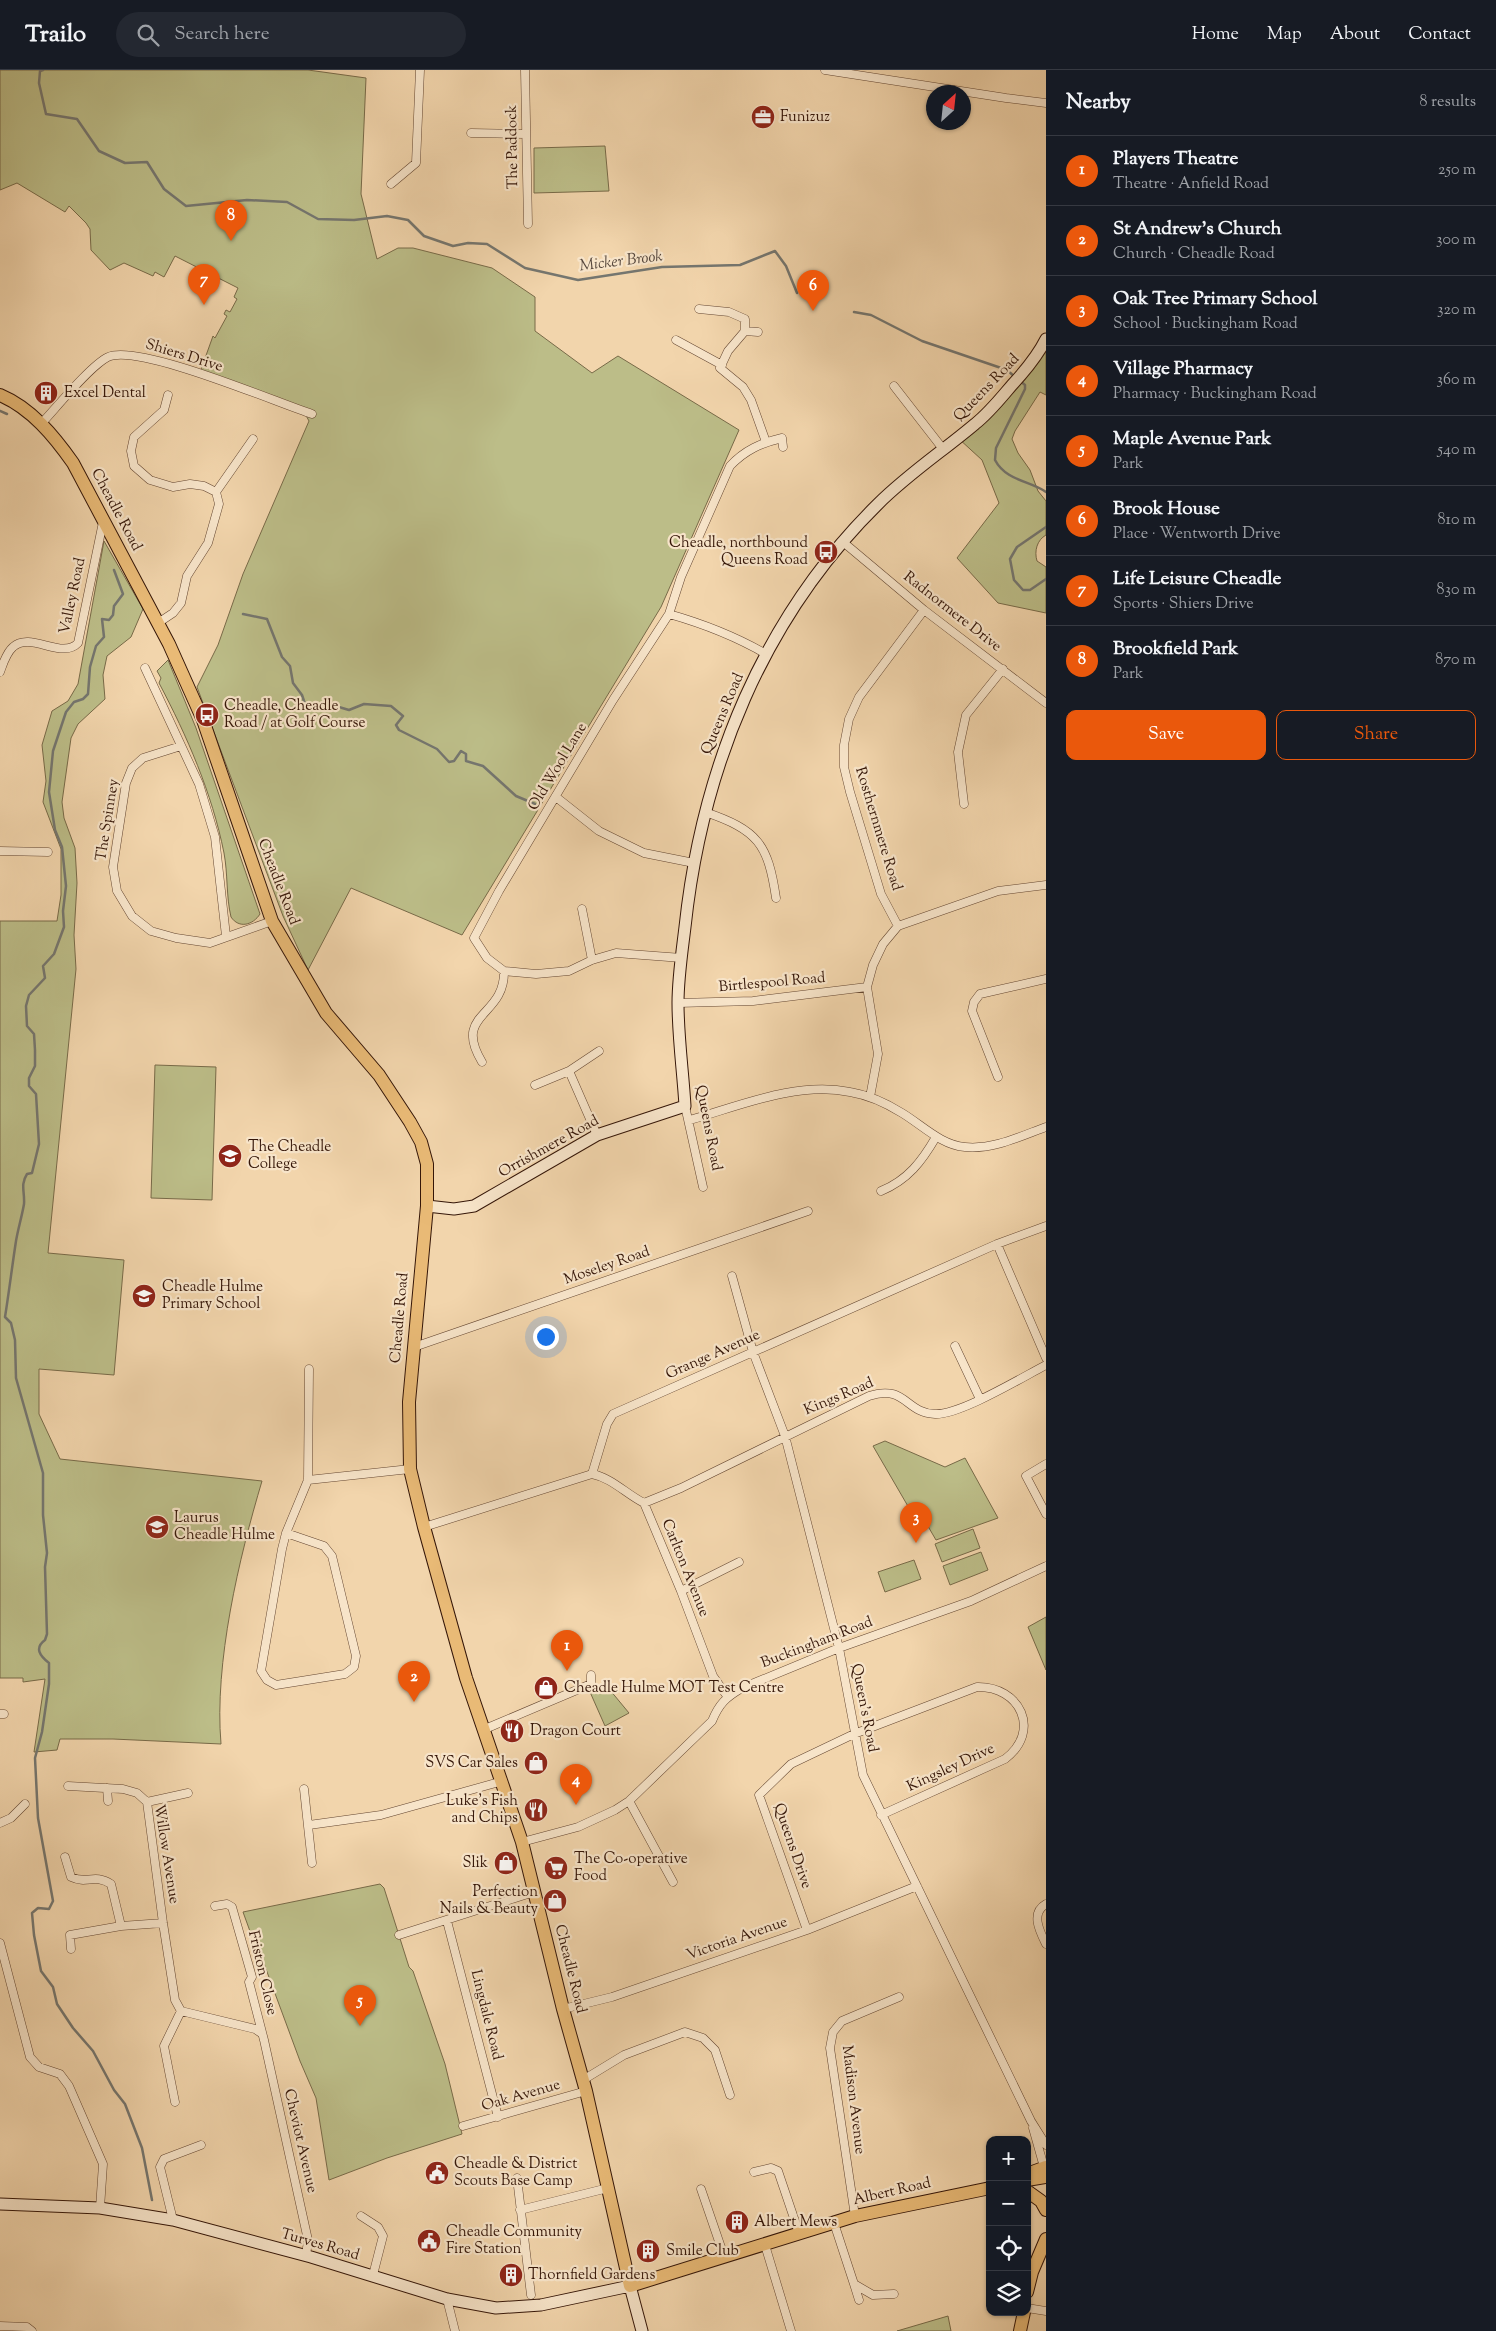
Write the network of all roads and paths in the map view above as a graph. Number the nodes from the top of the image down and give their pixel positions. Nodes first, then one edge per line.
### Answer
1 (420, 70) edge
2 (525, 70) edge
3 (826, 70) edge
4 (1046, 102) edge
5 (471, 132) dead end
6 (526, 134) junction
7 (391, 184) dead end
8 (528, 224) dead end
9 (699, 309) dead end
10 (745, 331) junction
11 (758, 332) dead end
12 (1046, 339) edge
13 (676, 340) dead end
14 (722, 365) junction
15 (894, 386) dead end
16 (0, 395) edge
17 (168, 395) dead end
18 (312, 414) dead end
19 (41, 424) junction
20 (253, 439) dead end
21 (766, 442) junction
22 (783, 447) dead end
23 (943, 449) junction
24 (216, 492) junction
25 (104, 521) junction
26 (843, 542) junction
27 (924, 610) junction
28 (669, 614) junction
29 (158, 623) junction
30 (766, 654) junction
31 (145, 668) dead end
32 (1003, 669) junction
33 (0, 672) edge
34 (1046, 703) edge
35 (181, 746) junction
36 (556, 797) junction
37 (964, 804) dead end
38 (705, 812) junction
39 (0, 851) edge
40 (48, 852) dead end
41 (694, 862) junction
42 (1046, 885) edge
43 (776, 898) dead end
44 (582, 909) dead end
45 (272, 921) junction
46 (898, 926) junction
47 (226, 936) junction
48 (682, 958) junction
49 (592, 960) junction
50 (504, 971) junction
51 (1046, 979) edge
52 (867, 987) junction
53 (678, 1003) junction
54 (599, 1052) dead end
55 (482, 1062) dead end
56 (569, 1071) junction
57 (998, 1077) dead end
58 (535, 1085) dead end
59 (870, 1097) junction
60 (685, 1106) junction
61 (690, 1120) junction
62 (1046, 1127) edge
63 (597, 1135) junction
64 (936, 1137) junction
65 (704, 1187) dead end
66 (881, 1191) dead end
67 (427, 1206) junction
68 (808, 1211) dead end
69 (1046, 1226) edge
70 (997, 1244) junction
71 (732, 1276) dead end
72 (955, 1346) dead end
73 (414, 1347) junction
74 (753, 1352) junction
75 (1046, 1358) edge
76 (1046, 1365) edge
77 (309, 1369) dead end
78 (980, 1399) junction
79 (785, 1436) junction
80 (1046, 1464) edge
81 (410, 1469) junction
82 (592, 1474) junction
83 (308, 1480) junction
84 (644, 1503) junction
85 (1046, 1514) edge
86 (424, 1527) junction
87 (286, 1533) junction
88 (739, 1562) dead end
89 (1046, 1566) edge
90 (681, 1591) junction
91 (839, 1648) junction
92 (592, 1675) dead end
93 (727, 1696) junction
94 (485, 1729) junction
95 (854, 1734) junction
96 (503, 1781) junction
97 (68, 1786) dead end
98 (107, 1788) junction
99 (304, 1789) dead end
100 (188, 1793) dead end
101 (629, 1801) junction
102 (108, 1802) dead end
103 (147, 1802) junction
104 (25, 1804) dead end
105 (881, 1815) junction
106 (0, 1823) edge
107 (309, 1825) junction
108 (522, 1842) junction
109 (66, 1857) dead end
110 (312, 1863) dead end
111 (673, 1882) dead end
112 (917, 1886) junction
113 (534, 1892) junction
114 (1046, 1904) edge
115 (215, 1906) dead end
116 (448, 1920) junction
117 (162, 1923) junction
118 (121, 1926) junction
119 (807, 1930) junction
120 (399, 1935) dead end
121 (0, 1943) edge
122 (1046, 1944) edge
123 (71, 1948) dead end
124 (899, 1997) dead end
125 (563, 2009) junction
126 (181, 2011) junction
127 (261, 2033) junction
128 (585, 2086) junction
129 (730, 2095) dead end
130 (175, 2102) dead end
131 (498, 2117) junction
132 (1031, 2121) junction
133 (463, 2126) dead end
134 (201, 2145) dead end
135 (1046, 2145) edge
136 (1046, 2171) edge
137 (754, 2172) dead end
138 (1031, 2173) edge
139 (517, 2178) dead end
140 (1031, 2178) edge
141 (608, 2188) junction
142 (701, 2189) dead end
143 (986, 2189) edge
144 (1031, 2194) edge
145 (0, 2204) edge
146 (100, 2208) junction
147 (520, 2210) junction
148 (1046, 2210) edge
149 (361, 2216) dead end
150 (855, 2216) junction
151 (174, 2220) junction
152 (834, 2223) junction
153 (799, 2233) junction
154 (1046, 2239) edge
155 (765, 2245) junction
156 (306, 2256) junction
157 (724, 2256) junction
158 (373, 2275) junction
159 (1031, 2276) edge
160 (854, 2284) junction
161 (630, 2286) junction
162 (894, 2294) dead end
163 (531, 2295) dead end
164 (446, 2299) junction
165 (859, 2300) dead end
166 (1031, 2309) edge
167 (1046, 2311) edge
168 (1023, 2316) edge
169 (0, 2326) edge
170 (32, 2331) edge
171 (454, 2331) edge
172 (642, 2331) edge
173 (791, 2331) edge
174 (1020, 2331) edge

1 - 7 street
2 - 6 street, The Paddock
3 - 4 street
5 - 6 street
6 - 8 street, The Paddock
9 - 10 street
10 - 11 street
10 - 14 street
12 - 23 street, Queens Road
13 - 14 street
14 - 21 street
15 - 23 street
16 - 19 main road, Cheadle Road
17 - 24 street
18 - 19 street, Shiers Drive
19 - 25 main road, Cheadle Road
20 - 24 street
21 - 22 street
21 - 28 street, Old Wool Lane
23 - 26 street, Queens Road
24 - 29 street
25 - 29 main road, Cheadle Road
25 - 33 street, Valley Road
26 - 27 street, Radnormere Drive
26 - 30 street, Queens Road
27 - 32 street, Radnormere Drive
27 - 46 street, Rosthernmere Road
28 - 30 street
28 - 36 street, Old Wool Lane
29 - 45 main road, Cheadle Road
30 - 38 street, Queens Road
31 - 35 street
32 - 34 street, Radnormere Drive
32 - 37 street
35 - 47 street
35 - 47 street, The Spinney
36 - 41 street
36 - 50 street, Old Wool Lane
38 - 41 street, Queens Road
38 - 43 street
39 - 40 street
41 - 48 street, Queens Road
42 - 46 street
44 - 49 street
45 - 47 street, The Spinney
45 - 67 main road, Cheadle Road
46 - 52 street
48 - 49 street
48 - 53 street, Queens Road
49 - 50 street
50 - 55 street
51 - 57 street
52 - 53 street, Birtlespool Road
52 - 59 street
53 - 60 street, Queens Road
54 - 56 street
56 - 58 street
56 - 63 street
59 - 61 street
59 - 64 street
60 - 61 street, Queens Road
60 - 63 street, Orrishmere Road
61 - 65 street, Queens Road
62 - 64 street
63 - 67 street, Orrishmere Road
64 - 66 street
67 - 73 main road, Cheadle Road
68 - 73 street, Moseley Road
69 - 70 street, Grange Avenue
70 - 74 street, Grange Avenue
70 - 75 street
71 - 74 street, Queen's Road
72 - 78 street
73 - 81 main road, Cheadle Road
74 - 79 street, Queen's Road
74 - 82 street, Grange Avenue
76 - 78 street, Kings Road
77 - 83 street
78 - 79 street, Kings Road
79 - 84 street, Kings Road
79 - 91 street, Queen's Road
80 - 85 street
81 - 83 street
81 - 86 main road, Cheadle Road
82 - 84 street
82 - 86 street
83 - 87 street
84 - 90 street, Carlton Avenue
86 - 94 main road, Cheadle Road
87 - 87 street
88 - 90 street
89 - 91 street, Buckingham Road
90 - 93 street, Carlton Avenue
91 - 93 street, Buckingham Road
91 - 95 street, Queen's Road
92 - 94 street
93 - 101 street
94 - 96 main road, Cheadle Road
95 - 105 street, Queen's Road
95 - 105 street, Kingsley Drive
95 - 119 street, Queens Drive
96 - 107 street
96 - 108 main road, Cheadle Road
97 - 98 street, Willow Avenue
98 - 102 street
98 - 103 street, Willow Avenue
99 - 107 street
100 - 103 street
101 - 108 street
101 - 111 street
103 - 117 street, Willow Avenue
104 - 106 street
105 - 112 street, Queen's Road
107 - 110 street
108 - 113 main road, Cheadle Road
109 - 118 street
112 - 119 street, Victoria Avenue
112 - 132 street, Queen's Road
113 - 116 street
113 - 125 main road, Cheadle Road
114 - 122 street
115 - 127 street, Friston Close
116 - 120 street
116 - 131 street, Lingdale Road
117 - 118 street, Willow Avenue
117 - 126 street, Willow Avenue
118 - 123 street, Willow Avenue
119 - 125 street, Victoria Avenue
121 - 146 street
124 - 150 street, Madison Avenue
125 - 128 main road, Cheadle Road
126 - 127 street
126 - 130 street
127 - 156 street, Cheviot Avenue
128 - 129 street, Oak Avenue
128 - 131 street, Oak Avenue
128 - 141 main road, Cheadle Road
131 - 133 street, Oak Avenue
132 - 135 street, Queen's Road
132 - 136 street, Queen's Road
134 - 151 street
136 - 138 main road
136 - 140 main road
137 - 153 street
139 - 147 street
141 - 147 street
141 - 161 main road, Cheadle Road
142 - 157 street
143 - 150 main road, Albert Road
144 - 148 main road
145 - 146 street, Turves Road
146 - 151 street, Turves Road
147 - 163 street
149 - 158 street
150 - 152 main road, Albert Road
151 - 156 street, Turves Road
152 - 153 main road, Albert Road
152 - 160 street
153 - 155 main road, Albert Road
154 - 159 main road
155 - 157 main road, Albert Road
155 - 173 street
156 - 158 street, Turves Road
157 - 161 main road, Albert Road
158 - 164 street, Turves Road
160 - 162 street
160 - 165 street
161 - 164 street, Turves Road
161 - 172 street
164 - 171 street
166 - 167 street
168 - 174 main road
169 - 170 street

